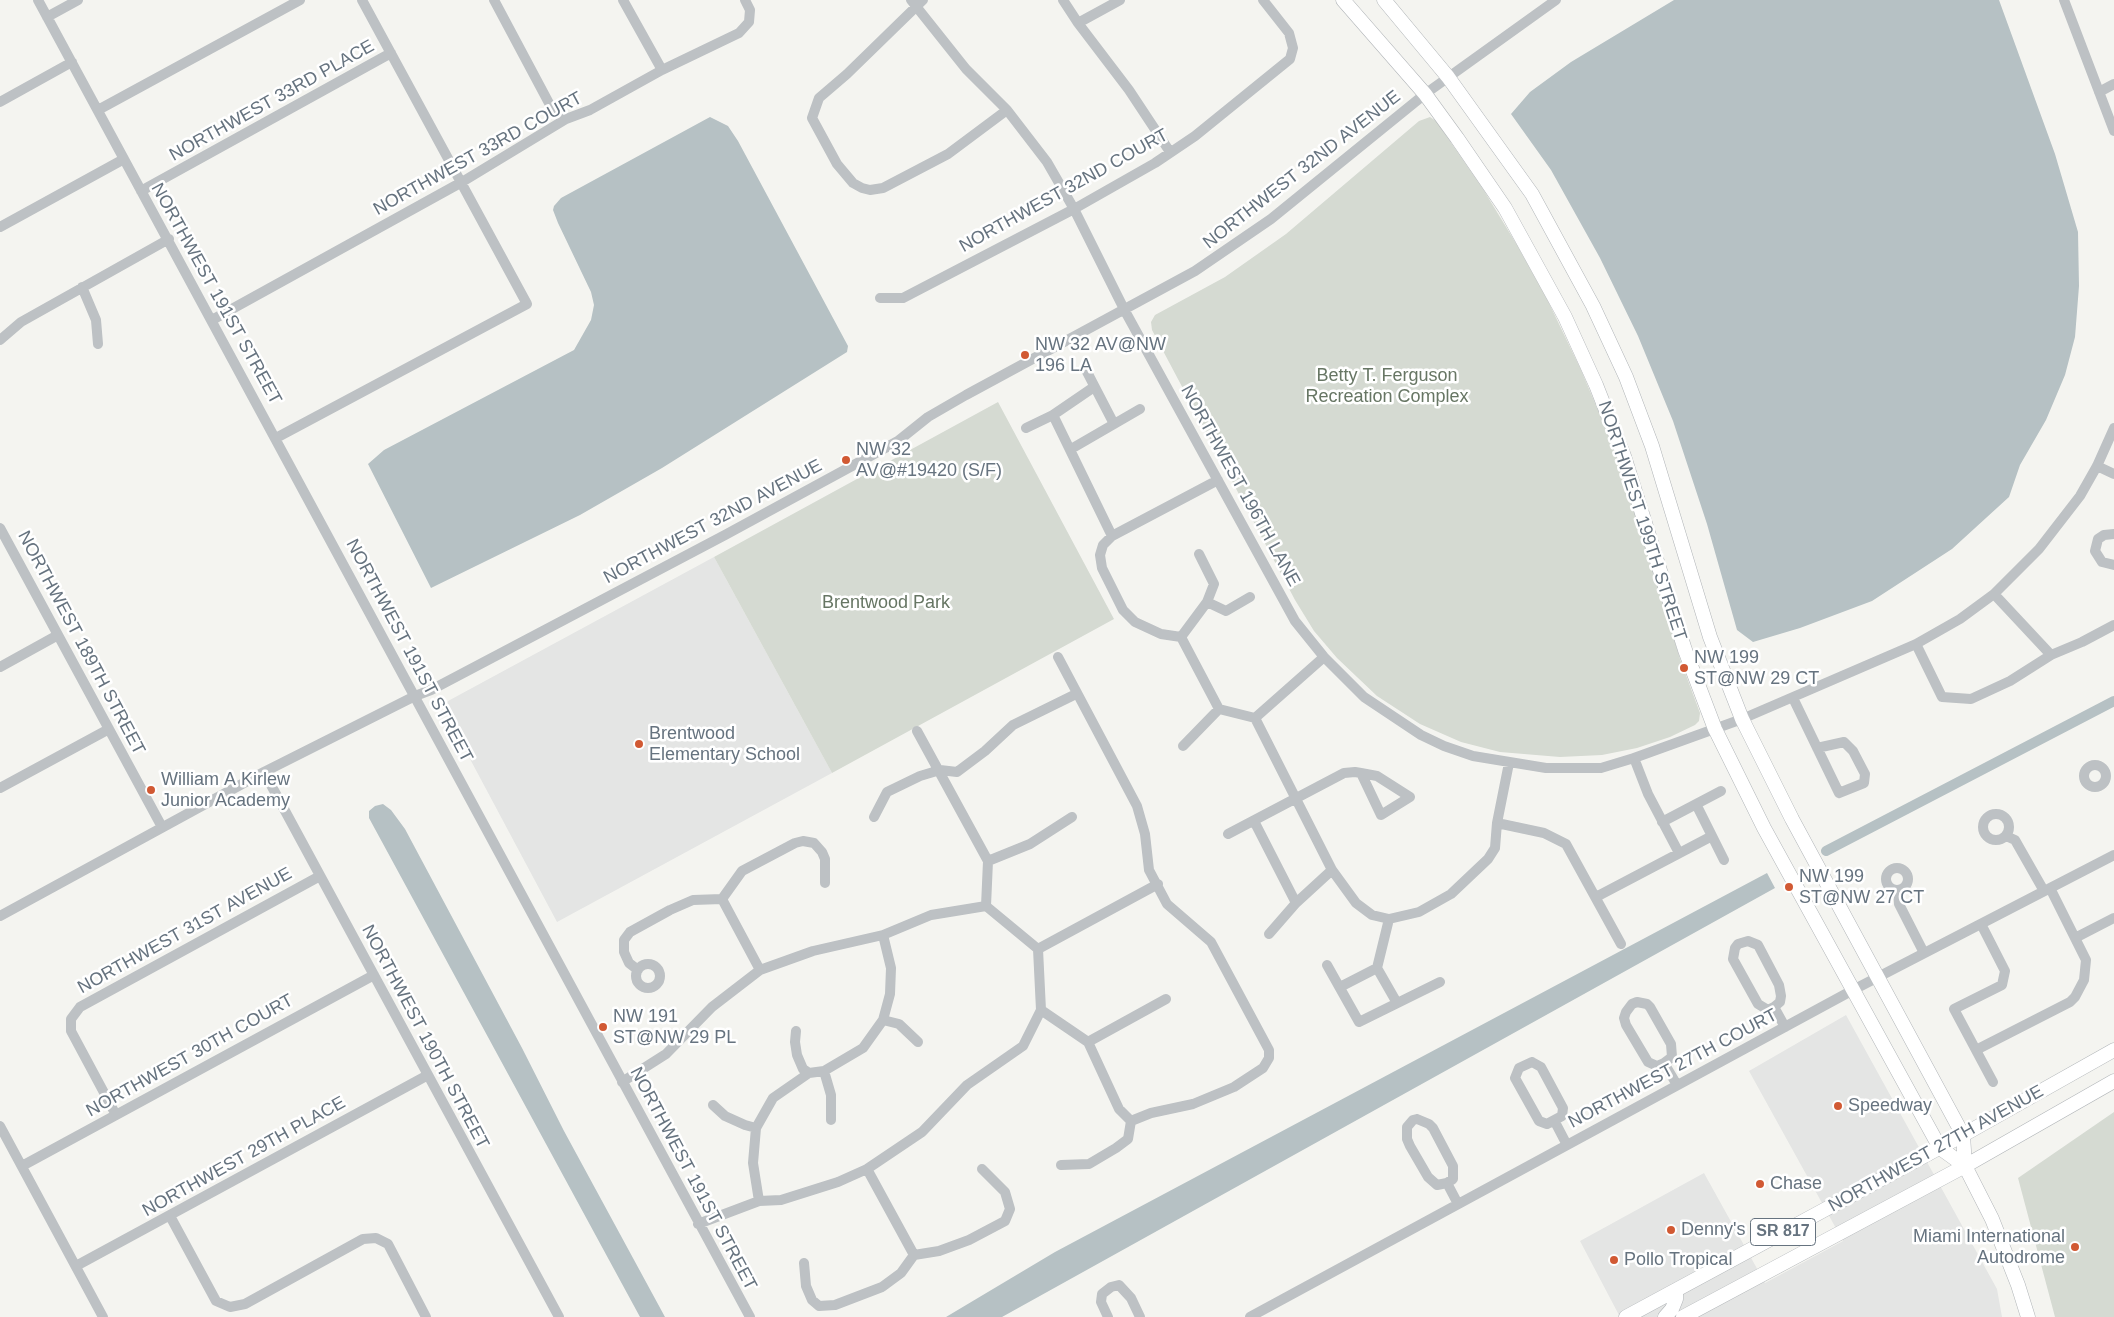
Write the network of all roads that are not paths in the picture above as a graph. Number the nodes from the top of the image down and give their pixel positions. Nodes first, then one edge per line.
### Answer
1 (38, 0) edge
2 (78, 0) edge
3 (300, 0) edge
4 (362, 0) edge
5 (494, 0) edge
6 (623, 0) edge
7 (745, 0) edge
8 (1063, 0) edge
9 (1120, 0) edge
10 (1263, 0) edge
11 (1343, 0) edge
12 (1384, 0) edge
13 (1556, 0) edge
14 (2064, 0) edge
15 (916, 2) edge
16 (47, 16) junction
17 (1078, 22) junction
18 (391, 53) junction
19 (72, 62) junction
20 (662, 70) junction
21 (1448, 77) junction
22 (2114, 84) edge
23 (2099, 92) junction
24 (1425, 94) junction
25 (0, 102) edge
26 (98, 110) junction
27 (1007, 110) junction
28 (566, 119) junction
29 (2114, 131) edge
30 (1170, 152) junction
31 (124, 159) junction
32 (462, 182) junction
33 (141, 191) junction
34 (1074, 209) junction
35 (0, 227) edge
36 (169, 239) junction
37 (82, 287) junction
38 (880, 298) dead end
39 (1125, 311) junction
40 (212, 320) junction
41 (0, 340) edge
42 (98, 344) dead end
43 (1086, 370) dead end
44 (1094, 387) junction
45 (1140, 409) dead end
46 (1053, 415) junction
47 (1114, 424) junction
48 (1026, 428) dead end
49 (2114, 428) edge
50 (276, 438) junction
51 (1071, 449) junction
52 (2097, 466) junction
53 (2114, 474) edge
54 (1218, 480) junction
55 (1, 530) edge
56 (2114, 534) edge
57 (1112, 536) junction
58 (1199, 554) dead end
59 (2114, 565) edge
60 (1994, 594) junction
61 (1250, 597) dead end
62 (1207, 602) junction
63 (2114, 624) edge
64 (58, 635) junction
65 (1181, 637) junction
66 (1916, 644) junction
67 (2051, 655) junction
68 (1058, 657) dead end
69 (1324, 657) junction
70 (0, 667) edge
71 (1076, 694) junction
72 (414, 696) junction
73 (1793, 698) junction
74 (1219, 709) junction
75 (1255, 718) junction
76 (1742, 719) junction
77 (109, 729) junction
78 (1715, 729) junction
79 (917, 730) dead end
80 (1184, 746) dead end
81 (1817, 748) junction
82 (1634, 758) junction
83 (1508, 763) junction
84 (940, 770) junction
85 (264, 772) junction
86 (1361, 773) junction
87 (2104, 782) dead end
88 (0, 788) edge
89 (2114, 789) edge
90 (1721, 790) dead end
91 (1296, 799) junction
92 (1696, 804) junction
93 (874, 817) dead end
94 (1072, 817) dead end
95 (1254, 821) junction
96 (1662, 822) junction
97 (1497, 823) junction
98 (162, 827) junction
99 (1228, 834) dead end
100 (1712, 836) junction
101 (2006, 836) dead end
102 (1678, 853) junction
103 (2114, 855) edge
104 (1724, 860) dead end
105 (988, 861) junction
106 (1332, 870) junction
107 (320, 876) junction
108 (825, 883) dead end
109 (1158, 884) junction
110 (1898, 890) dead end
111 (2047, 890) junction
112 (1596, 897) junction
113 (722, 899) junction
114 (1296, 903) junction
115 (986, 906) junction
116 (0, 916) edge
117 (2114, 918) edge
118 (1389, 919) junction
119 (1981, 924) junction
120 (1269, 934) dead end
121 (883, 936) junction
122 (2075, 938) junction
123 (1621, 944) dead end
124 (1038, 949) junction
125 (1924, 953) junction
126 (1327, 965) dead end
127 (1377, 968) junction
128 (638, 970) dead end
129 (760, 970) junction
130 (374, 975) junction
131 (1878, 977) junction
132 (1440, 982) dead end
133 (1340, 987) junction
134 (1852, 990) junction
135 (1166, 999) dead end
136 (1397, 1002) junction
137 (1774, 1006) junction
138 (1041, 1010) junction
139 (883, 1020) junction
140 (1785, 1026) junction
141 (796, 1031) dead end
142 (918, 1042) dead end
143 (1088, 1042) junction
144 (1976, 1050) junction
145 (2114, 1050) edge
146 (1664, 1063) junction
147 (824, 1071) junction
148 (809, 1073) junction
149 (428, 1075) junction
150 (2114, 1081) edge
151 (622, 1082) junction
152 (1993, 1082) dead end
153 (1677, 1086) junction
154 (713, 1105) dead end
155 (116, 1115) junction
156 (831, 1120) dead end
157 (1131, 1122) junction
158 (1555, 1122) junction
159 (0, 1126) edge
160 (756, 1128) junction
161 (1963, 1136) junction
162 (1567, 1145) junction
163 (1940, 1148) junction
164 (1061, 1165) dead end
165 (22, 1166) junction
166 (1965, 1166) junction
167 (867, 1169) junction
168 (982, 1169) dead end
169 (1447, 1183) junction
170 (759, 1201) junction
171 (1458, 1204) junction
172 (170, 1216) junction
173 (698, 1224) junction
174 (914, 1255) junction
175 (804, 1263) dead end
176 (76, 1266) junction
177 (1676, 1290) junction
178 (103, 1317) edge
179 (426, 1317) edge
180 (558, 1317) edge
181 (750, 1317) edge
182 (1108, 1317) edge
183 (1140, 1317) edge
184 (1250, 1317) edge
185 (1626, 1317) edge
186 (1665, 1317) edge
187 (1683, 1317) edge
188 (2028, 1317) edge

1 - 16 street, NORTHWEST 191ST STREET
2 - 16 street
3 - 26 street
4 - 18 street
5 - 28 street
6 - 20 street
7 - 20 street, NORTHWEST 33RD COURT
8 - 17 street
9 - 17 street
10 - 30 street, NORTHWEST 32ND COURT
11 - 24 main road, NORTHWEST 199TH STREET
12 - 21 main road, NORTHWEST 199TH STREET
13 - 21 street, NORTHWEST 32ND AVENUE
14 - 23 street
15 - 27 street, NORTHWEST 196TH LANE
15 - 27 street
16 - 19 street, NORTHWEST 191ST STREET
17 - 30 street
18 - 32 street
18 - 33 street, NORTHWEST 33RD PLACE
19 - 25 street
19 - 26 street, NORTHWEST 191ST STREET
20 - 28 street, NORTHWEST 33RD COURT
21 - 24 street, NORTHWEST 32ND AVENUE
21 - 76 main road, NORTHWEST 199TH STREET
22 - 23 street
23 - 29 street
24 - 39 street, NORTHWEST 32ND AVENUE
24 - 78 main road, NORTHWEST 199TH STREET
26 - 31 street, NORTHWEST 191ST STREET
27 - 34 street, NORTHWEST 196TH LANE
28 - 32 street, NORTHWEST 33RD COURT
30 - 34 street, NORTHWEST 32ND COURT
31 - 33 street, NORTHWEST 191ST STREET
31 - 35 street
32 - 40 street, NORTHWEST 33RD COURT
32 - 50 street
33 - 36 street, NORTHWEST 191ST STREET
34 - 38 street, NORTHWEST 32ND COURT
34 - 39 street, NORTHWEST 196TH LANE
36 - 37 street
36 - 40 street, NORTHWEST 191ST STREET
37 - 41 street
37 - 42 street
39 - 54 street, NORTHWEST 196TH LANE
39 - 72 street, NORTHWEST 32ND AVENUE
40 - 50 street, NORTHWEST 191ST STREET
43 - 44 street
44 - 46 street
44 - 47 street
45 - 47 street
46 - 48 street
46 - 51 street
47 - 51 street
49 - 52 street, NORTHWEST 196TH LANE
50 - 72 street, NORTHWEST 191ST STREET
51 - 57 street
52 - 53 street
52 - 60 street, NORTHWEST 196TH LANE
54 - 57 street
54 - 69 street, NORTHWEST 196TH LANE
55 - 64 street, NORTHWEST 189TH STREET
56 - 59 street
57 - 65 street
58 - 62 street
60 - 66 street, NORTHWEST 196TH LANE
60 - 67 street
61 - 62 street
62 - 65 street
63 - 67 street
64 - 70 street
64 - 77 street, NORTHWEST 189TH STREET
65 - 74 street
66 - 67 street
66 - 73 street, NORTHWEST 196TH LANE
68 - 71 street
69 - 75 street
69 - 83 street, NORTHWEST 196TH LANE
71 - 84 street
71 - 109 street
72 - 85 street, NORTHWEST 32ND AVENUE
72 - 151 street, NORTHWEST 191ST STREET
73 - 76 street, NORTHWEST 196TH LANE
73 - 81 street
74 - 75 street
74 - 80 street
75 - 91 street
76 - 78 street, NORTHWEST 196TH LANE
76 - 131 main road, NORTHWEST 199TH STREET
77 - 88 street
77 - 98 street, NORTHWEST 189TH STREET
78 - 82 street, NORTHWEST 196TH LANE
78 - 134 main road, NORTHWEST 199TH STREET
79 - 84 street
81 - 81 street
82 - 83 street, NORTHWEST 196TH LANE
82 - 96 street
83 - 97 street
84 - 93 street
84 - 105 street
85 - 98 street, NORTHWEST 32ND AVENUE
85 - 107 street, NORTHWEST 190TH STREET
86 - 86 street
86 - 91 street
87 - 89 street
90 - 92 street
91 - 95 street
91 - 106 street
92 - 96 street
92 - 100 street
94 - 105 street
95 - 99 street
95 - 114 street
96 - 102 street
97 - 112 street
97 - 118 street
98 - 116 street, NORTHWEST 32ND AVENUE
100 - 102 street
100 - 104 street
101 - 111 street
102 - 112 street
103 - 111 street, NORTHWEST 27TH COURT
105 - 115 street
106 - 114 street
106 - 118 street
107 - 130 street, NORTHWEST 190TH STREET
107 - 155 street, NORTHWEST 31ST AVENUE
108 - 113 street
109 - 124 street
109 - 157 street
110 - 125 street
111 - 119 street, NORTHWEST 27TH COURT
111 - 122 street
112 - 123 street
113 - 128 street
113 - 129 street
114 - 120 street
115 - 121 street
115 - 124 street
117 - 122 street
118 - 127 street
119 - 125 street, NORTHWEST 27TH COURT
119 - 144 street
121 - 129 street
121 - 139 street
122 - 144 street
124 - 138 street
125 - 131 street, NORTHWEST 27TH COURT
126 - 133 street
127 - 133 street
127 - 136 street
129 - 151 street
130 - 149 street, NORTHWEST 190TH STREET
130 - 155 street, NORTHWEST 30TH COURT
131 - 134 street, NORTHWEST 27TH COURT
131 - 161 main road, NORTHWEST 199TH STREET
132 - 136 street
133 - 136 street
134 - 140 street, NORTHWEST 27TH COURT
134 - 163 main road, NORTHWEST 199TH STREET
135 - 143 street
137 - 137 street
137 - 140 street
138 - 143 street
138 - 167 street
139 - 142 street
139 - 147 street
140 - 153 street, NORTHWEST 27TH COURT
141 - 148 street
143 - 157 street
144 - 152 street
145 - 161 main road, NORTHWEST 27TH AVENUE / SR 817
146 - 146 street
146 - 153 street
147 - 148 street
147 - 156 street
148 - 160 street
149 - 172 street, NORTHWEST 29TH PLACE
149 - 180 street, NORTHWEST 190TH STREET
150 - 166 main road, NORTHWEST 27TH AVENUE / SR 817
151 - 173 street, NORTHWEST 191ST STREET
153 - 162 street, NORTHWEST 27TH COURT
154 - 160 street
155 - 165 street, NORTHWEST 30TH COURT
157 - 164 street
158 - 158 street
158 - 162 street
159 - 165 street
160 - 170 street
161 - 163 main road, NORTHWEST 27TH AVENUE / SR 817
161 - 166 main road, NORTHWEST 199TH STREET
162 - 171 street, NORTHWEST 27TH COURT
163 - 166 main road, NORTHWEST 199TH STREET
163 - 177 main road, NORTHWEST 27TH AVENUE / SR 817
165 - 176 street
166 - 187 main road, NORTHWEST 27TH AVENUE / SR 817
166 - 188 main road, NORTHWEST 199TH STREET
167 - 170 street
167 - 174 street
168 - 174 street
169 - 169 street
169 - 171 street
170 - 173 street
171 - 184 street, NORTHWEST 27TH COURT
172 - 176 street, NORTHWEST 29TH PLACE
172 - 179 street
173 - 181 street, NORTHWEST 191ST STREET
174 - 175 street
176 - 178 street
177 - 185 main road, NORTHWEST 27TH AVENUE / SR 817
177 - 186 main road
182 - 183 street

